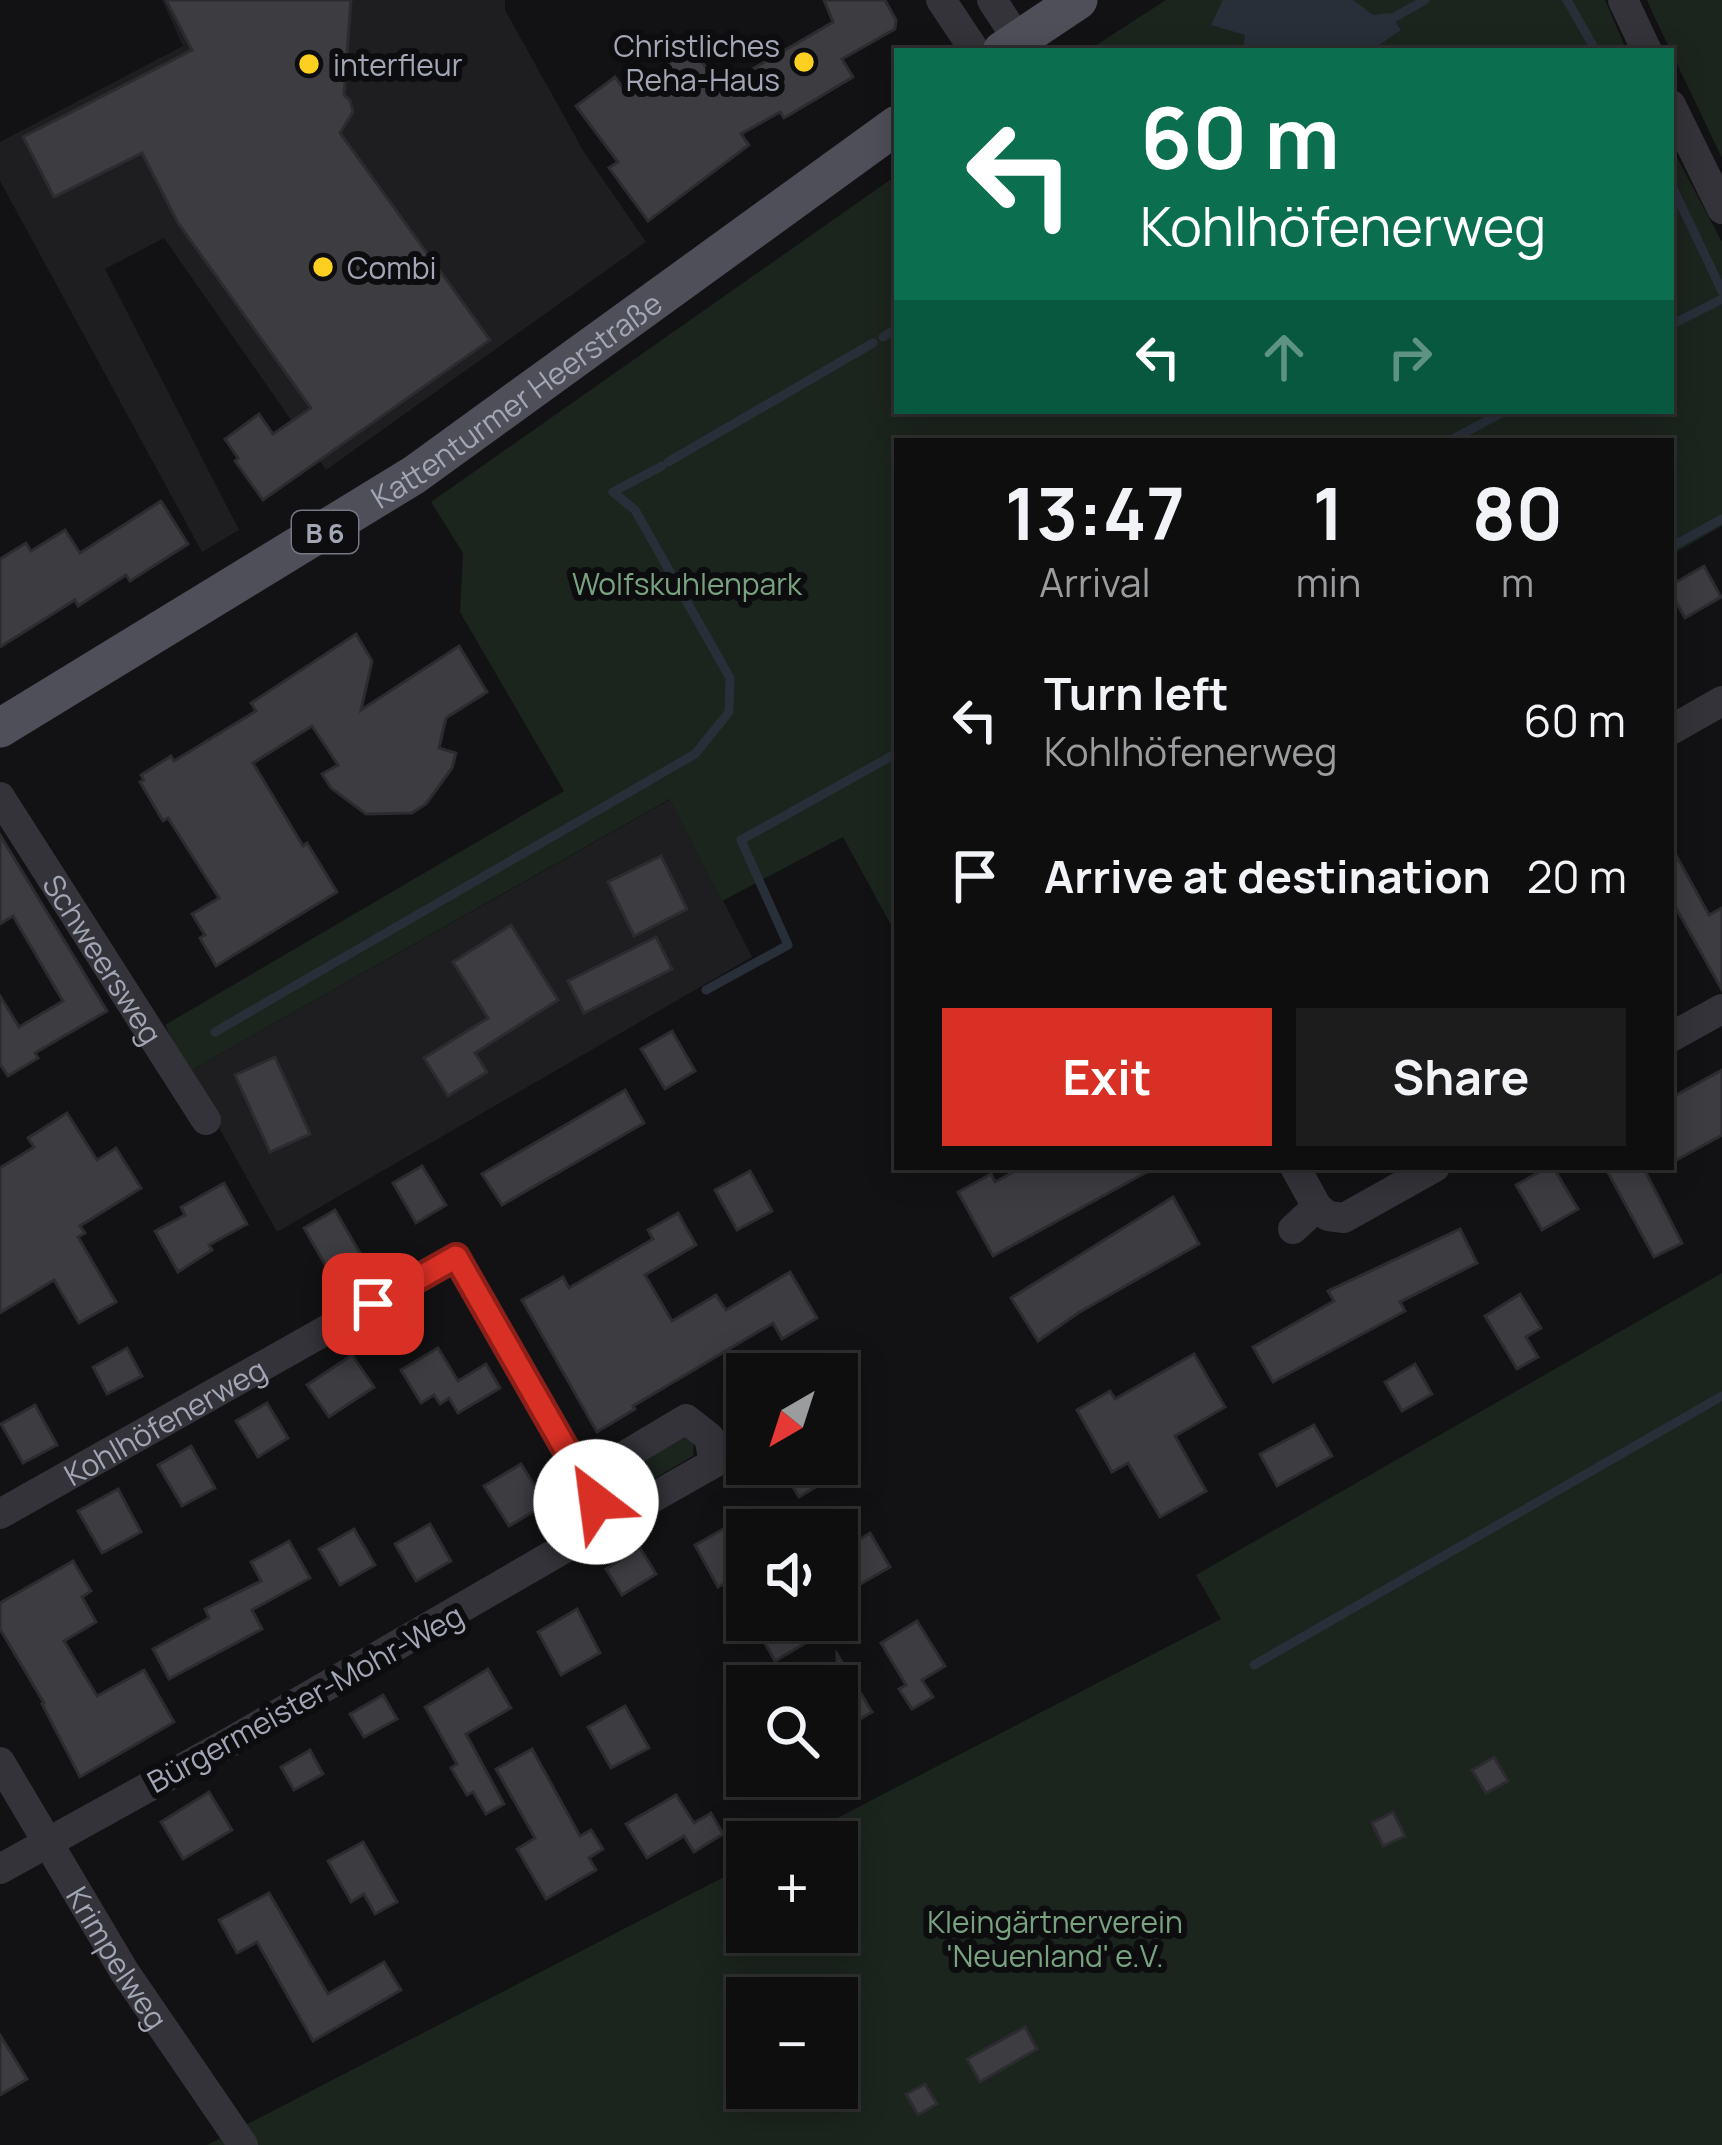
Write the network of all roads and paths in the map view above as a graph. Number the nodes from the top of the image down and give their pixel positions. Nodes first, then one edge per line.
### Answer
1 (941, 0) edge
2 (992, 0) edge
3 (1078, 0) edge
4 (1623, 0) edge
5 (1010, 45) edge
6 (973, 48) edge
7 (1646, 48) edge
8 (1674, 110) edge
9 (894, 127) edge
10 (1722, 209) edge
11 (1722, 701) edge
12 (0, 728) edge
13 (1674, 728) edge
14 (0, 796) edge
15 (1722, 1009) edge
16 (1674, 1035) edge
17 (206, 1120) dead end
18 (1297, 1170) edge
19 (1430, 1170) edge
20 (1317, 1207) junction
21 (1293, 1229) dead end
22 (584, 1480) junction
23 (0, 1514) edge
24 (608, 1523) junction
25 (0, 1762) edge
26 (47, 1842) junction
27 (0, 1868) edge
28 (243, 2145) edge

1 - 6 street
2 - 5 street
3 - 5 main road
4 - 7 street
8 - 10 street
9 - 12 main road, Kattenturmer Heerstraße / B 6
11 - 13 street
14 - 17 street, Schweersweg
15 - 16 street
18 - 20 street
19 - 20 street
20 - 21 street
22 - 23 street, Kohlhöfenerweg
22 - 24 street
22 - 24 street, Bürgermeister-Mohr-Weg
24 - 26 street, Bürgermeister-Mohr-Weg
25 - 26 street, Krimpelweg
26 - 27 street, Bürgermeister-Mohr-Weg
26 - 28 street, Krimpelweg

